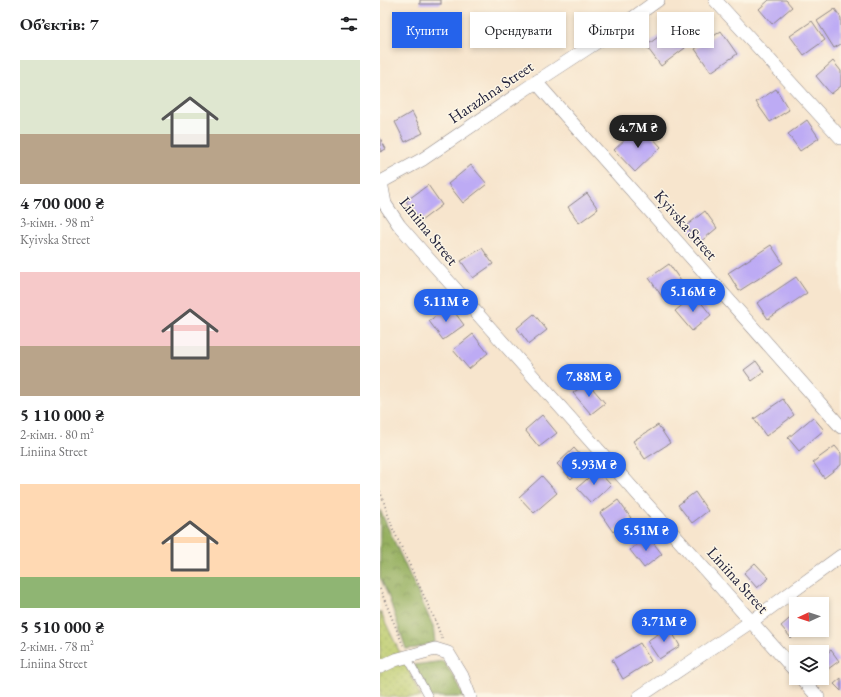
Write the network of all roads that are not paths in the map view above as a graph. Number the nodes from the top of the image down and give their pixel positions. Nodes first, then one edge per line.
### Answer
1 (658, 0) edge
2 (715, 0) edge
3 (536, 82) junction
4 (841, 138) edge
5 (381, 182) edge
6 (841, 427) edge
7 (841, 556) edge
8 (752, 621) junction
9 (407, 657) junction
10 (789, 664) edge
11 (380, 667) edge
12 (808, 685) edge
13 (429, 697) edge
14 (470, 697) edge
15 (639, 697) edge
16 (818, 697) edge

1 - 3 street, Harazhna Street
2 - 4 street
3 - 5 street, Harazhna Street
3 - 6 street, Kyivska Street
5 - 8 street, Liniina Street
7 - 8 street
8 - 10 street, Liniina Street
8 - 15 street
9 - 11 street
9 - 13 lane
9 - 14 street
12 - 16 street

